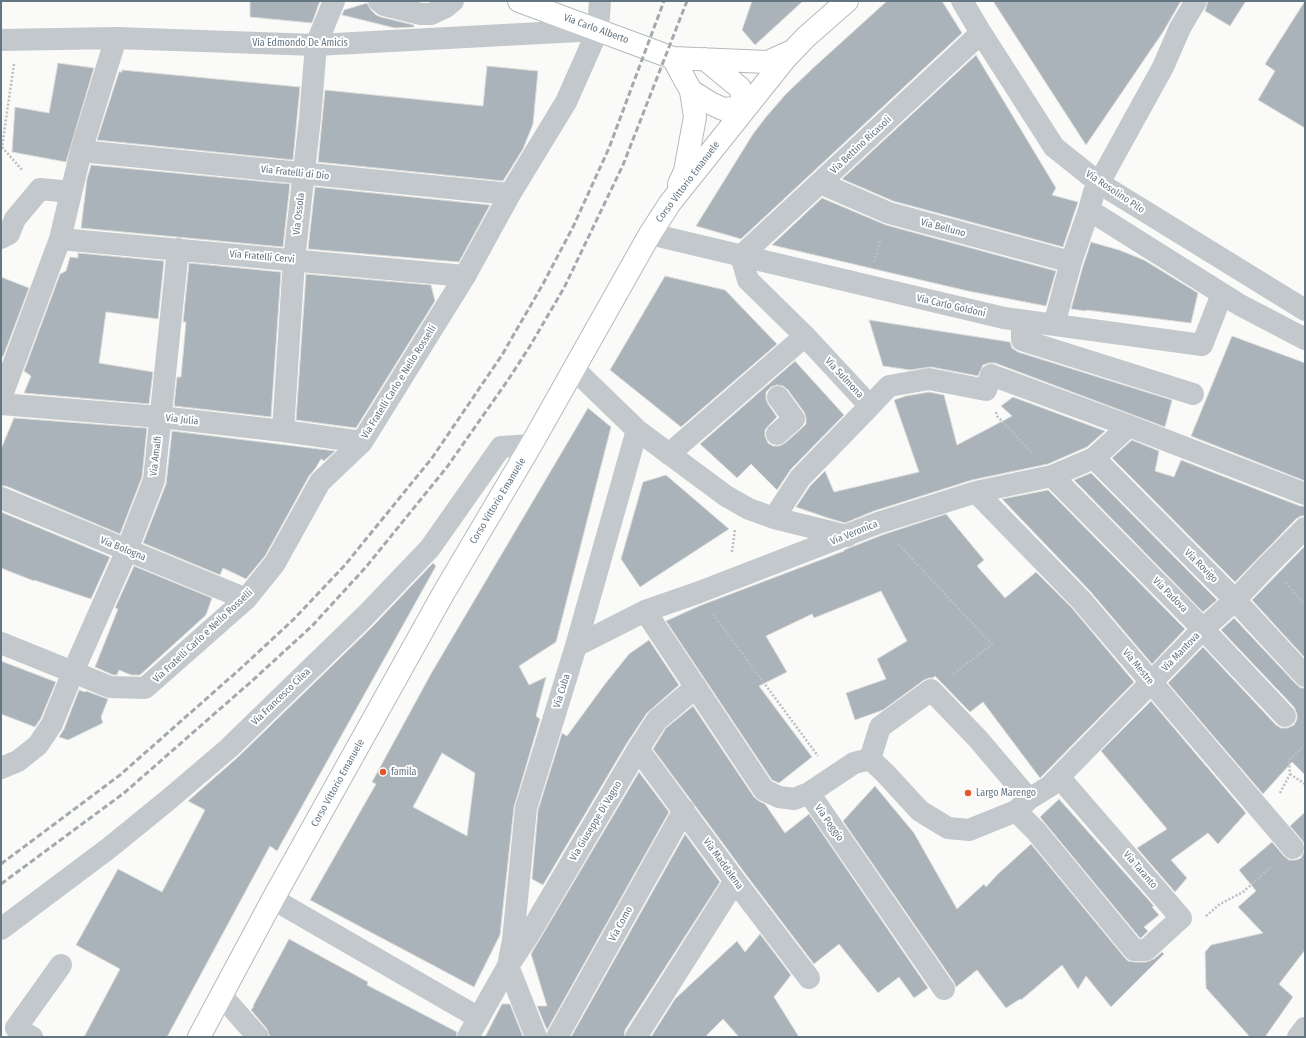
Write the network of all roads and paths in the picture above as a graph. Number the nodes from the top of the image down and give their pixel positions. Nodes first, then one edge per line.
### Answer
1 (334, 1) edge
2 (379, 1) edge
3 (453, 1) edge
4 (519, 1) edge
5 (600, 1) edge
6 (847, 1) edge
7 (962, 1) edge
8 (1196, 1) edge
9 (598, 30) junction
10 (980, 33) junction
11 (116, 38) junction
12 (9, 40) edge
13 (316, 45) junction
14 (794, 50) junction
15 (673, 58) junction
16 (705, 59) junction
17 (691, 91) junction
18 (745, 107) junction
19 (1, 147) edge
20 (81, 151) junction
21 (304, 173) junction
22 (820, 183) junction
23 (1099, 183) junction
24 (40, 189) junction
25 (71, 192) junction
26 (510, 194) junction
27 (670, 202) junction
28 (1089, 210) junction
29 (888, 213) junction
30 (650, 234) junction
31 (1, 238) edge
32 (60, 238) junction
33 (178, 249) junction
34 (741, 256) junction
35 (294, 260) junction
36 (1070, 262) junction
37 (465, 276) junction
38 (866, 286) junction
39 (1222, 294) junction
40 (1305, 310) edge
41 (1022, 321) junction
42 (1054, 325) junction
43 (805, 336) junction
44 (1305, 339) edge
45 (6, 368) edge
46 (574, 369) junction
47 (769, 387) junction
48 (986, 390) junction
49 (1193, 394) dead end
50 (1, 398) edge
51 (1, 404) edge
52 (870, 406) junction
53 (160, 417) junction
54 (1129, 426) junction
55 (637, 430) junction
56 (283, 431) junction
57 (776, 434) dead end
58 (362, 442) junction
59 (531, 445) junction
60 (1027, 447) dead end
61 (669, 454) junction
62 (1094, 458) junction
63 (1052, 476) junction
64 (976, 492) junction
65 (1305, 494) edge
66 (1, 498) edge
67 (748, 509) junction
68 (774, 518) junction
69 (878, 523) junction
70 (1305, 528) edge
71 (847, 536) junction
72 (127, 550) junction
73 (730, 581) junction
74 (246, 599) junction
75 (1235, 600) junction
76 (645, 611) junction
77 (715, 618) dead end
78 (1204, 629) junction
79 (1, 643) edge
80 (576, 646) junction
81 (73, 672) junction
82 (1305, 676) edge
83 (1151, 682) junction
84 (696, 687) junction
85 (931, 690) junction
86 (1285, 716) dead end
87 (1305, 745) edge
88 (638, 749) junction
89 (870, 760) junction
90 (1, 768) edge
91 (1290, 774) junction
92 (834, 777) junction
93 (1059, 777) junction
94 (1305, 784) edge
95 (809, 793) junction
96 (1023, 805) junction
97 (684, 810) junction
98 (1266, 814) junction
99 (1293, 848) joint
100 (735, 881) junction
101 (273, 899) junction
102 (1181, 918) junction
103 (1, 929) edge
104 (62, 965) dead end
105 (508, 966) junction
106 (809, 978) dead end
107 (944, 989) dead end
108 (222, 996) junction
109 (479, 1018) junction
110 (1305, 1028) edge
111 (32, 1037) edge
112 (199, 1037) edge
113 (258, 1037) edge
114 (468, 1037) edge
115 (536, 1037) edge
116 (557, 1037) edge
117 (636, 1037) edge
118 (1298, 1037) edge

1 - 13 street, Via Ossola
2 - 3 street
4 - 9 main road, Via Carlo Alberto
5 - 9 street
6 - 14 main road, Corso Vittorio Emanuele
7 - 10 street, Via Rosolino Pilo
8 - 23 street
9 - 13 street, Via Edmondo De Amicis
9 - 15 main road, Via Carlo Alberto
9 - 26 street, Via Fratelli Carlo e Nello Rosselli
10 - 22 street, Via Bettino Ricasoli
10 - 23 street, Via Rosolino Pilo
11 - 12 street, Via Edmondo De Amicis
11 - 13 street, Via Edmondo De Amicis
11 - 20 street
12 - 19 path
13 - 21 street, Via Ossola
14 - 16 main road, Via Carlo Alberto
14 - 18 main road, Corso Vittorio Emanuele
15 - 16 main road, Via Carlo Alberto
15 - 17 main road
16 - 18 main road
17 - 18 main road
17 - 27 main road
18 - 27 main road, Corso Vittorio Emanuele
19 - 24 path
20 - 21 street, Via Fratelli di Dio
20 - 25 street
21 - 26 street, Via Fratelli di Dio
21 - 35 street, Via Ossola
22 - 29 street, Via Belluno
22 - 34 street, Via Bettino Ricasoli
23 - 28 street
23 - 40 street, Via Rosolino Pilo
24 - 25 street
24 - 31 street
25 - 32 street
26 - 37 street, Via Fratelli Carlo e Nello Rosselli
27 - 30 main road, Corso Vittorio Emanuele
28 - 36 street
28 - 39 street
29 - 36 street, Via Belluno
29 - 38 path
30 - 34 street, Via Carlo Goldoni
30 - 46 main road, Corso Vittorio Emanuele
32 - 33 street, Via Fratelli Cervi
32 - 45 street
33 - 35 street, Via Fratelli Cervi
33 - 53 street, Via Amalfi
34 - 38 street, Via Carlo Goldoni
34 - 43 street, Via Sulmona
35 - 37 street, Via Fratelli Cervi
35 - 56 street, Via Ossola
36 - 42 street
37 - 58 street, Via Fratelli Carlo e Nello Rosselli
38 - 41 street, Via Carlo Goldoni
39 - 42 street, Via Carlo Goldoni
39 - 44 street
41 - 42 street, Via Carlo Goldoni
41 - 49 street
43 - 47 street
43 - 52 street, Via Sulmona
45 - 50 street
46 - 55 street
46 - 59 main road, Corso Vittorio Emanuele
47 - 57 street
47 - 61 street
48 - 52 street
48 - 54 street
48 - 60 path
51 - 53 street, Via Julia
52 - 68 street, Via Sulmona
53 - 56 street, Via Julia
53 - 72 street, Via Amalfi
54 - 62 street, Via Veronica
54 - 65 street
55 - 61 street
55 - 80 street, Via Cuba
56 - 58 street, Via Julia
58 - 74 street, Via Fratelli Carlo e Nello Rosselli
59 - 101 main road, Corso Vittorio Emanuele
59 - 103 street, Via Francesco Cilea
61 - 67 street
62 - 63 street, Via Veronica
62 - 75 street, Via Rovigo
63 - 64 street, Via Veronica
63 - 78 street, Via Padova
64 - 69 street, Via Veronica
64 - 83 street, Via Mestre
66 - 72 street, Via Bologna
67 - 68 street
67 - 73 path
68 - 71 street
69 - 71 street, Via Veronica
69 - 85 path
70 - 75 street, Via Mantova
71 - 73 street, Via Veronica
72 - 74 street, Via Bologna
72 - 81 street, Via Amalfi
73 - 76 street, Via Veronica
74 - 81 street, Via Fratelli Carlo e Nello Rosselli
75 - 78 street, Via Mantova
75 - 82 street, Via Rovigo
76 - 80 street, Via Veronica
76 - 84 street, Via Poggio
77 - 92 path
78 - 83 street, Via Mantova
78 - 86 street, Via Padova
79 - 81 street, Via Fratelli Carlo e Nello Rosselli
80 - 105 street, Via Cuba
81 - 90 street, Via Amalfi
83 - 93 street, Via Mantova
83 - 98 street, Via Mestre
84 - 88 street, Via Giuseppe Di Vagno
84 - 95 street, Via Poggio
85 - 89 street
85 - 96 street
87 - 91 path
88 - 97 street, Via Maddalena
88 - 105 street, Via Giuseppe Di Vagno
89 - 92 street
89 - 96 street, Via Mantova
91 - 94 path
91 - 98 path
92 - 95 street
93 - 96 street, Via Mantova
93 - 102 street, Via Taranto
95 - 107 street, Via Poggio
96 - 102 street
97 - 100 street, Via Maddalena
97 - 116 street, Via Como
98 - 99 street, Via Mestre
99 - 102 path
100 - 106 street, Via Maddalena
100 - 117 street
101 - 108 main road, Corso Vittorio Emanuele
101 - 109 street
104 - 111 street
105 - 109 street
105 - 115 street
108 - 112 main road, Corso Vittorio Emanuele
108 - 113 street
109 - 114 street
110 - 118 street

